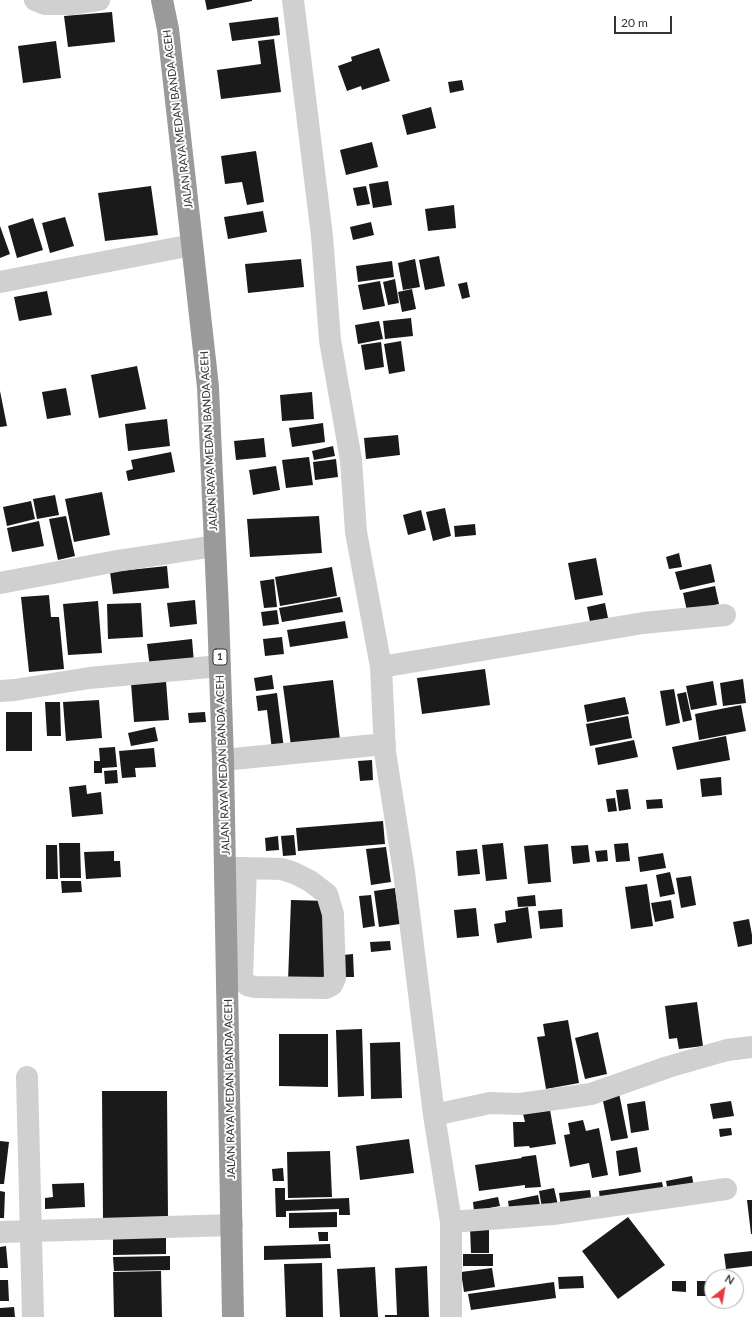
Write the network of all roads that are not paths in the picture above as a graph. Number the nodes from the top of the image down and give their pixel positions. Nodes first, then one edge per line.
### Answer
1 (36, 0) edge
2 (99, 0) edge
3 (162, 0) edge
4 (293, 0) edge
5 (192, 245) junction
6 (0, 282) edge
7 (215, 546) junction
8 (0, 583) edge
9 (725, 615) dead end
10 (220, 666) junction
11 (381, 667) junction
12 (0, 691) edge
13 (385, 744) junction
14 (223, 760) junction
15 (236, 868) junction
16 (752, 1047) edge
17 (27, 1077) dead end
18 (434, 1115) junction
19 (726, 1189) dead end
20 (451, 1222) junction
21 (232, 1225) junction
22 (31, 1231) junction
23 (0, 1232) edge
24 (33, 1317) edge
25 (233, 1317) edge
26 (451, 1317) edge

1 - 2 street
3 - 5 highway, JALAN RAYA MEDAN BANDA ACEH / 1
4 - 11 street
5 - 6 street
5 - 7 highway, JALAN RAYA MEDAN BANDA ACEH / 1
7 - 8 street
7 - 10 highway, JALAN RAYA MEDAN BANDA ACEH / 1
9 - 11 street
10 - 12 street
10 - 14 highway, JALAN RAYA MEDAN BANDA ACEH / 1
11 - 13 street
13 - 14 street
13 - 18 street
14 - 15 highway, JALAN RAYA MEDAN BANDA ACEH / 1
15 - 15 street
15 - 21 highway, JALAN RAYA MEDAN BANDA ACEH / 1
16 - 18 street
17 - 22 street
18 - 20 street
19 - 20 street
20 - 26 street
21 - 22 street
21 - 25 highway, JALAN RAYA MEDAN BANDA ACEH / 1
22 - 23 street
22 - 24 street

